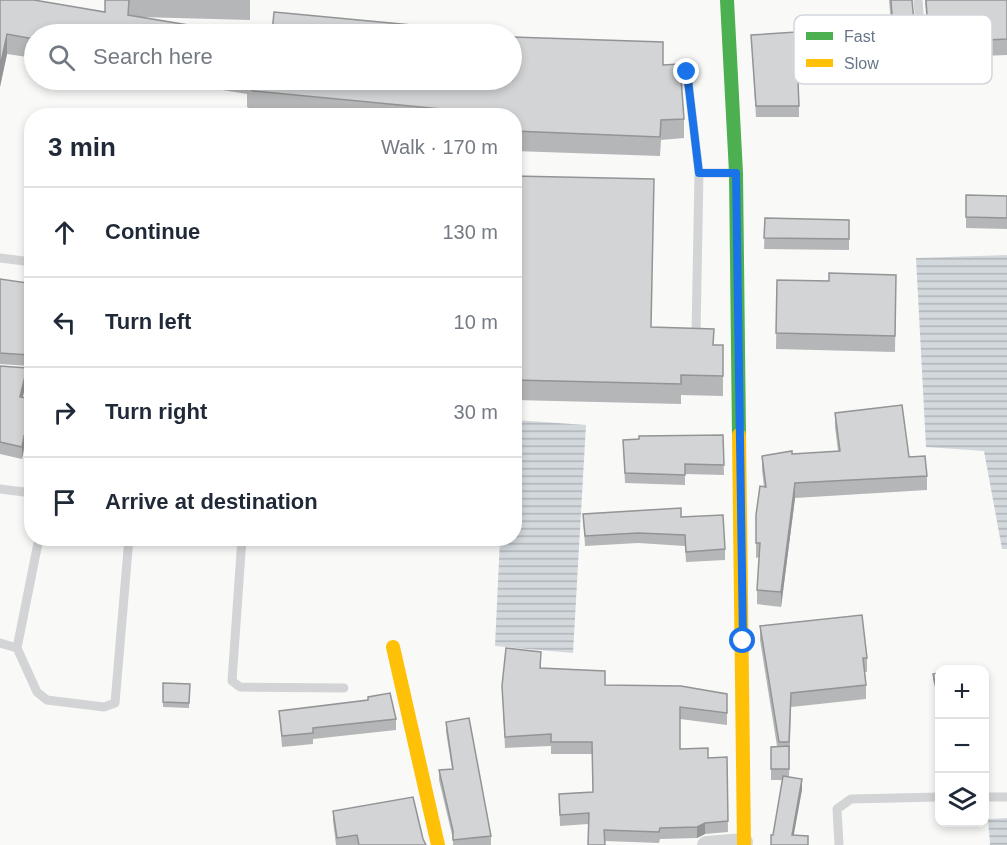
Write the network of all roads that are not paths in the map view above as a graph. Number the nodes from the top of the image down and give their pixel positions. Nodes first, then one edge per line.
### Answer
1 (726, 0) edge
2 (918, 0) edge
3 (919, 15) edge
4 (687, 72) dead end
5 (699, 173) junction
6 (736, 173) junction
7 (0, 258) edge
8 (24, 261) edge
9 (696, 334) edge
10 (0, 371) edge
11 (24, 372) edge
12 (0, 489) edge
13 (24, 492) edge
14 (37, 546) edge
15 (128, 546) edge
16 (241, 546) edge
17 (0, 643) edge
18 (393, 647) dead end
19 (18, 648) junction
20 (344, 688) dead end
21 (935, 797) edge
22 (989, 797) edge
23 (1007, 797) edge
24 (744, 844) edge
25 (438, 845) edge
26 (706, 845) edge
27 (839, 845) edge

1 - 6 street
2 - 3 lane
4 - 5 lane
5 - 6 lane
5 - 9 lane
6 - 24 street
7 - 8 lane
10 - 11 lane
12 - 13 lane
14 - 19 lane
15 - 19 lane
16 - 20 lane
17 - 19 lane
18 - 25 street
21 - 27 lane
22 - 23 lane
24 - 26 street

